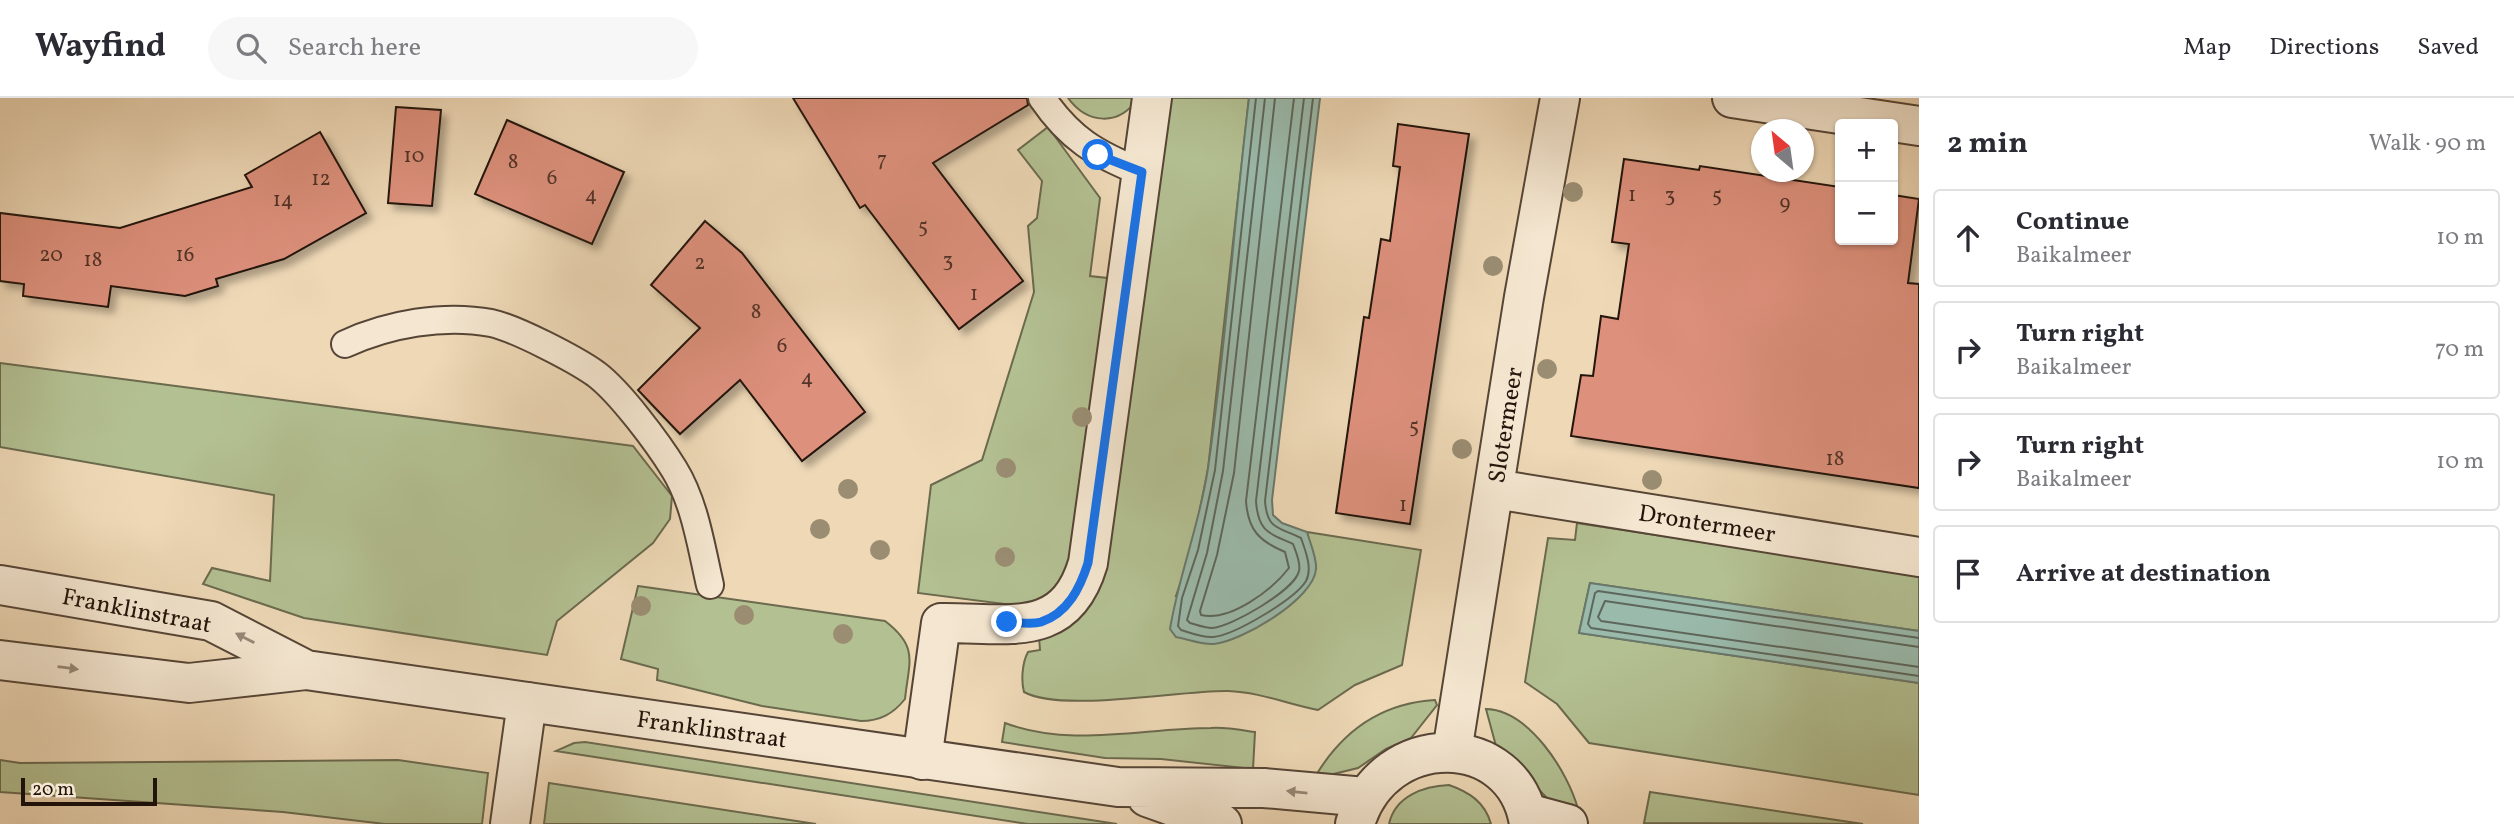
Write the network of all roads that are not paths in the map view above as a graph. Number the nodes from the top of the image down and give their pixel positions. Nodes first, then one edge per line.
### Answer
1 (1042, 98) edge
2 (1152, 98) edge
3 (1560, 98) edge
4 (1732, 98) edge
5 (1919, 125) edge
6 (1142, 172) junction
7 (345, 344) dead end
8 (1495, 489) junction
9 (1919, 556) edge
10 (0, 585) edge
11 (710, 585) dead end
12 (0, 660) edge
13 (306, 670) junction
14 (527, 702) junction
15 (1452, 752) junction
16 (922, 760) junction
17 (1118, 787) junction
18 (1360, 811) edge
19 (1528, 818) edge
20 (510, 824) edge
21 (1222, 824) edge
22 (1568, 824) edge

1 - 6 lane
2 - 6 street
3 - 8 street, Slotermeer
4 - 5 street
6 - 16 street
7 - 11 lane
8 - 9 street, Drontermeer
8 - 15 street, Slotermeer
13 -> 10 street, Franklinstraat
12 -> 13 street, Franklinstraat
13 - 14 street, Franklinstraat
14 - 16 street, Franklinstraat
14 - 20 street
15 - 18 street
15 - 19 street
16 - 17 street, Franklinstraat
18 -> 17 street, Franklinstraat
17 - 21 street, Franklinstraat
19 - 22 street

